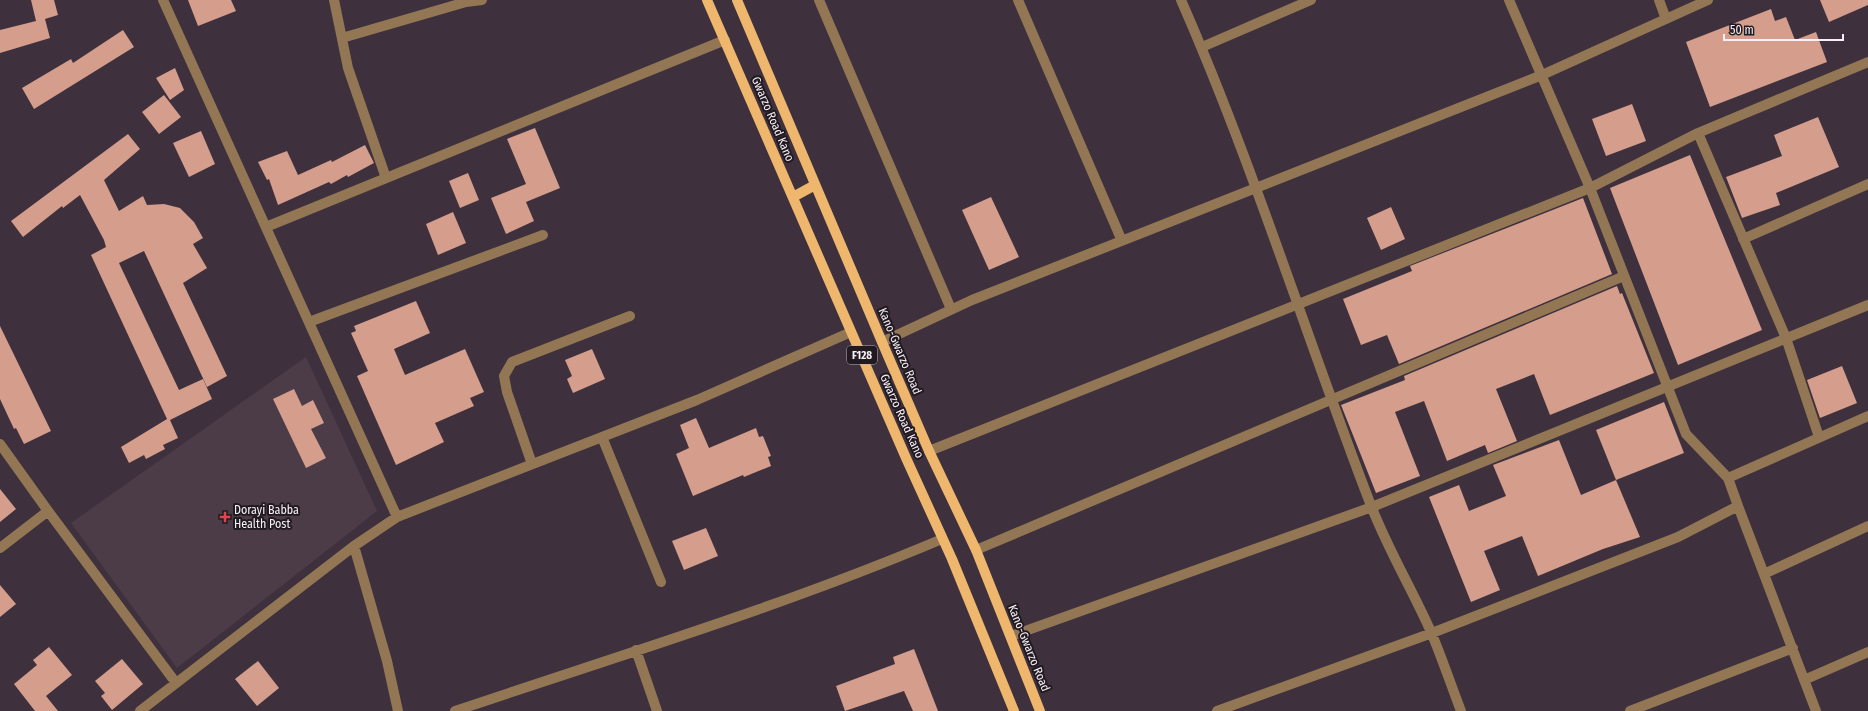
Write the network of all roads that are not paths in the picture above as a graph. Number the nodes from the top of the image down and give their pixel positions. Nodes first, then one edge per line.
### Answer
1 (163, 0) edge
2 (334, 0) edge
3 (482, 0) edge
4 (707, 0) edge
5 (737, 0) edge
6 (819, 0) edge
7 (1018, 0) edge
8 (1181, 0) edge
9 (1311, 0) edge
10 (1509, 0) edge
11 (1658, 0) edge
12 (1708, 0) edge
13 (1666, 19) junction
14 (342, 38) junction
15 (725, 40) junction
16 (1202, 47) junction
17 (1868, 62) edge
18 (1542, 74) junction
19 (1698, 133) junction
20 (386, 178) junction
21 (1868, 184) edge
22 (815, 185) junction
23 (1256, 187) junction
24 (1590, 188) junction
25 (793, 197) junction
26 (266, 227) junction
27 (543, 235) dead end
28 (1743, 239) junction
29 (1122, 241) junction
30 (1624, 276) junction
31 (1296, 304) junction
32 (1868, 304) edge
33 (951, 309) junction
34 (630, 316) dead end
35 (309, 322) junction
36 (851, 332) junction
37 (1786, 338) junction
38 (882, 342) junction
39 (1666, 386) junction
40 (1331, 401) junction
41 (1868, 416) edge
42 (602, 437) junction
43 (1819, 437) junction
44 (0, 444) edge
45 (929, 450) junction
46 (532, 464) junction
47 (1728, 478) junction
48 (1738, 506) junction
49 (1372, 507) junction
50 (48, 511) junction
51 (397, 517) junction
52 (1868, 526) edge
53 (942, 539) junction
54 (354, 546) junction
55 (0, 548) edge
56 (976, 550) junction
57 (1764, 574) junction
58 (661, 582) dead end
59 (1432, 633) junction
60 (1011, 636) junction
61 (1793, 648) junction
62 (636, 650) junction
63 (1868, 652) edge
64 (1804, 680) junction
65 (176, 683) junction
66 (140, 711) edge
67 (398, 711) edge
68 (455, 711) edge
69 (657, 711) edge
70 (1014, 711) edge
71 (1040, 711) edge
72 (1217, 711) edge
73 (1461, 711) edge
74 (1630, 711) edge
75 (1816, 711) edge

1 - 26 street
2 - 14 street
3 - 14 street
4 - 15 main road, Gwarzo Road Kano / F128
5 - 22 main road, Kano-Gwarzo Road / F128
6 - 33 street
7 - 29 street
8 - 16 street
9 - 16 street
10 - 18 street
11 - 13 street
12 - 13 street
13 - 18 street
14 - 20 street
15 - 20 street
15 - 25 main road, Gwarzo Road Kano / F128
16 - 23 street
17 - 19 street
18 - 23 street
18 - 24 street
19 - 24 street
19 - 28 street
20 - 26 street
21 - 28 street
22 - 25 main road
22 - 38 main road, Kano-Gwarzo Road / F128
23 - 29 street
23 - 31 street
24 - 30 street
24 - 31 street
25 - 36 main road, Gwarzo Road Kano / F128
26 - 35 street
27 - 35 street
28 - 37 street
29 - 33 street
30 - 39 street
30 - 40 street
31 - 40 street
31 - 45 street
32 - 37 street
33 - 38 street
34 - 46 street
35 - 51 street
36 - 42 street
36 - 53 main road, Gwarzo Road Kano / F128
37 - 39 street
37 - 43 street
38 - 45 main road, Kano-Gwarzo Road / F128
39 - 47 street
39 - 49 street
40 - 49 street
40 - 56 street
41 - 43 street
42 - 46 street
42 - 58 street
43 - 47 street
44 - 50 street
45 - 56 main road, Kano-Gwarzo Road / F128
46 - 51 street
47 - 48 street
48 - 57 street
48 - 59 street
49 - 59 street
49 - 60 street
50 - 55 street
50 - 65 street
51 - 54 street
52 - 57 street
53 - 62 street
53 - 70 main road, Gwarzo Road Kano / F128
54 - 65 street
54 - 67 street
56 - 60 main road, Kano-Gwarzo Road / F128
57 - 61 street
59 - 72 street
59 - 73 street
60 - 71 main road, Kano-Gwarzo Road / F128
61 - 64 street
61 - 74 street
62 - 68 street
62 - 69 street
63 - 64 street
64 - 75 street
65 - 66 street

